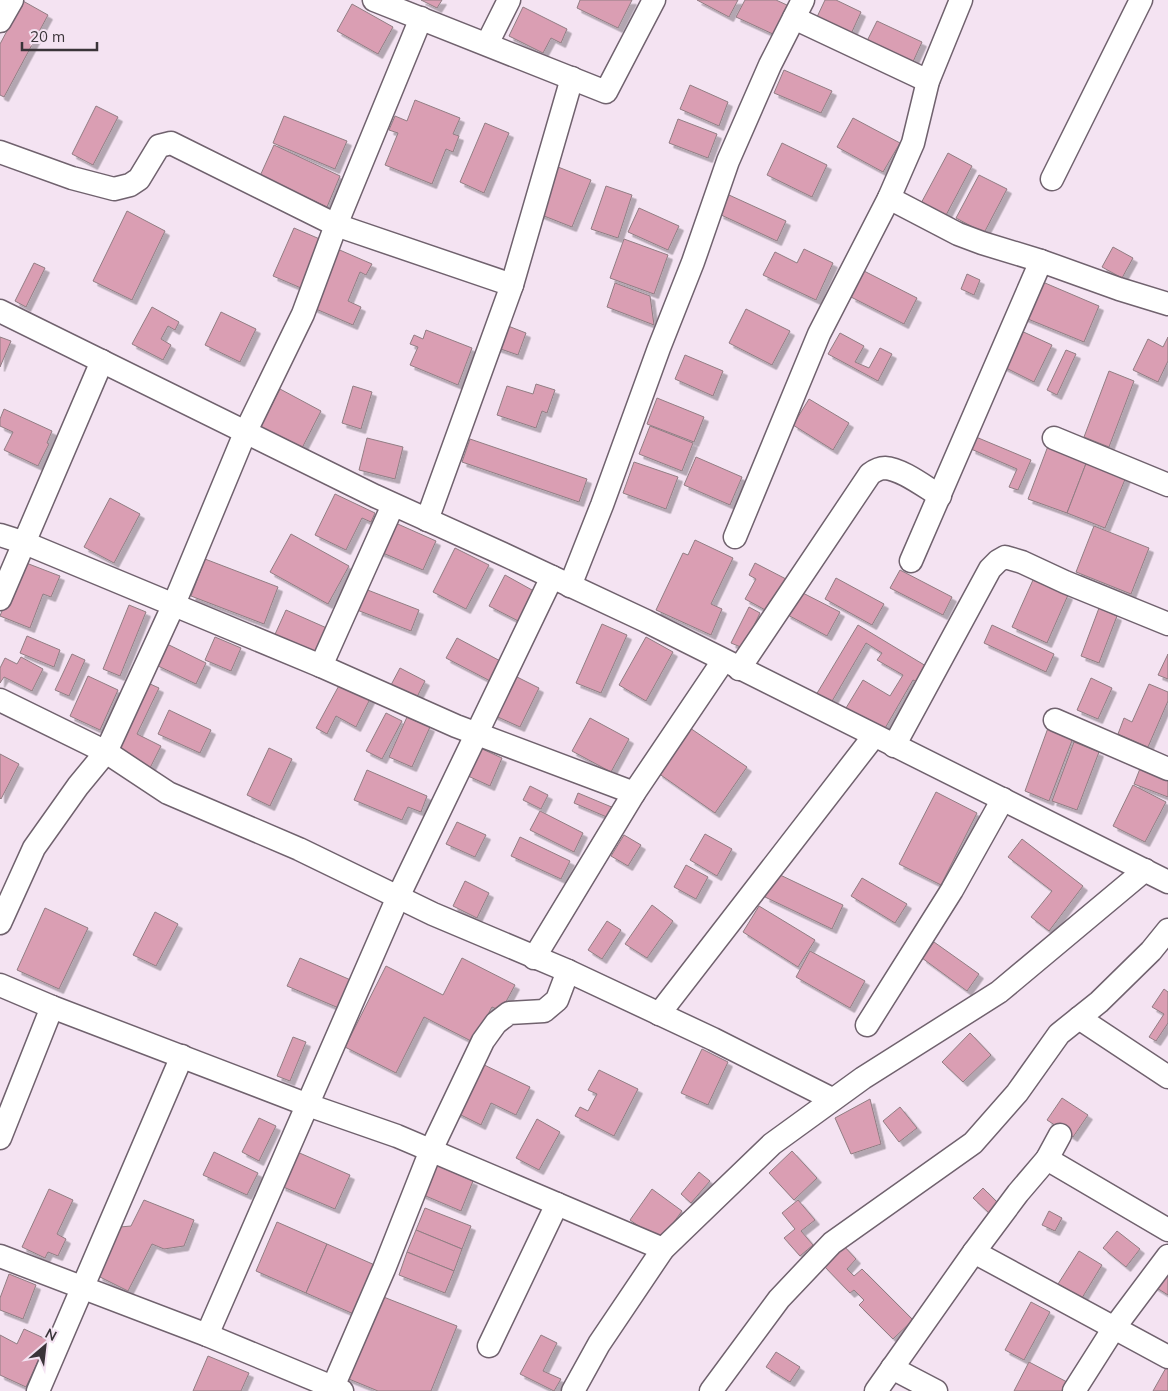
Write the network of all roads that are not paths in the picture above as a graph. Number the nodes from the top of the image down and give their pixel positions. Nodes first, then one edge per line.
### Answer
1 (12, 0) edge
2 (374, 0) edge
3 (509, 0) edge
4 (654, 0) edge
5 (961, 0) edge
6 (1140, 0) edge
7 (798, 9) edge
8 (421, 18) junction
9 (0, 21) edge
10 (488, 44) junction
11 (572, 78) junction
12 (928, 81) junction
13 (0, 152) edge
14 (1052, 179) dead end
15 (889, 198) junction
16 (336, 225) junction
17 (1041, 261) junction
18 (512, 285) junction
19 (1168, 304) edge
20 (0, 311) edge
21 (102, 361) junction
22 (245, 433) junction
23 (1054, 438) dead end
24 (1168, 485) edge
25 (940, 496) junction
26 (393, 505) junction
27 (427, 520) junction
28 (0, 535) edge
29 (735, 537) dead end
30 (25, 543) junction
31 (911, 561) dead end
32 (561, 581) junction
33 (0, 599) edge
34 (174, 604) junction
35 (1168, 624) edge
36 (731, 665) junction
37 (321, 666) junction
38 (0, 700) edge
39 (1055, 720) dead end
40 (476, 734) junction
41 (874, 736) junction
42 (894, 746) junction
43 (106, 752) junction
44 (1168, 769) edge
45 (634, 793) junction
46 (1003, 799) junction
47 (1144, 870) junction
48 (1168, 882) edge
49 (398, 897) junction
50 (0, 923) edge
51 (1168, 930) edge
52 (534, 958) junction
53 (568, 972) junction
54 (0, 985) edge
55 (52, 1007) junction
56 (659, 1014) junction
57 (1079, 1018) junction
58 (867, 1025) dead end
59 (182, 1056) junction
60 (1168, 1077) edge
61 (832, 1099) junction
62 (308, 1104) junction
63 (1060, 1135) dead end
64 (0, 1138) edge
65 (431, 1150) junction
66 (1046, 1159) junction
67 (557, 1204) junction
68 (1168, 1230) edge
69 (663, 1249) junction
70 (974, 1252) junction
71 (0, 1256) edge
72 (1168, 1256) edge
73 (83, 1289) junction
74 (1114, 1328) junction
75 (207, 1334) junction
76 (489, 1346) dead end
77 (1168, 1357) edge
78 (892, 1368) junction
79 (338, 1389) edge
80 (38, 1391) edge
81 (573, 1391) edge
82 (711, 1391) edge
83 (876, 1391) edge
84 (936, 1391) edge
85 (1074, 1391) edge

1 - 9 street
2 - 8 street
3 - 10 street
4 - 11 street
5 - 12 street
6 - 14 street
7 - 12 street
7 - 32 street
8 - 10 street
8 - 16 street
10 - 11 street
11 - 18 street
12 - 15 street
13 - 16 street
15 - 17 street
15 - 29 street
16 - 18 street
16 - 22 street
17 - 19 street
17 - 25 street
18 - 27 street
20 - 21 street
21 - 22 street
21 - 30 street
22 - 26 street
22 - 34 street
23 - 24 street
25 - 31 street
25 - 36 street
26 - 27 street
26 - 37 street
27 - 32 street
28 - 30 street
30 - 33 street
30 - 34 street
32 - 36 street
32 - 40 street
34 - 37 street
34 - 43 street
35 - 42 street
36 - 41 street
36 - 45 street
37 - 40 street
38 - 43 street
39 - 44 street
40 - 45 street
40 - 49 street
41 - 42 street
41 - 56 street
42 - 46 street
43 - 49 street
43 - 50 street
45 - 52 street
46 - 47 street
46 - 58 street
47 - 48 street
47 - 61 street
49 - 52 street
49 - 62 street
51 - 57 street
52 - 53 street
53 - 56 street
53 - 65 street
54 - 55 street
55 - 59 street
55 - 64 street
56 - 61 street
57 - 60 street
57 - 82 street
59 - 62 street
59 - 73 street
61 - 69 street
62 - 65 street
62 - 75 street
63 - 66 street
65 - 67 street
65 - 79 street
66 - 68 street
66 - 70 street
67 - 69 street
67 - 76 street
69 - 81 street
70 - 74 street
70 - 78 street
71 - 73 street
72 - 74 street
73 - 75 street
73 - 80 street
74 - 77 street
74 - 85 street
75 - 79 street
78 - 83 street
78 - 84 street

